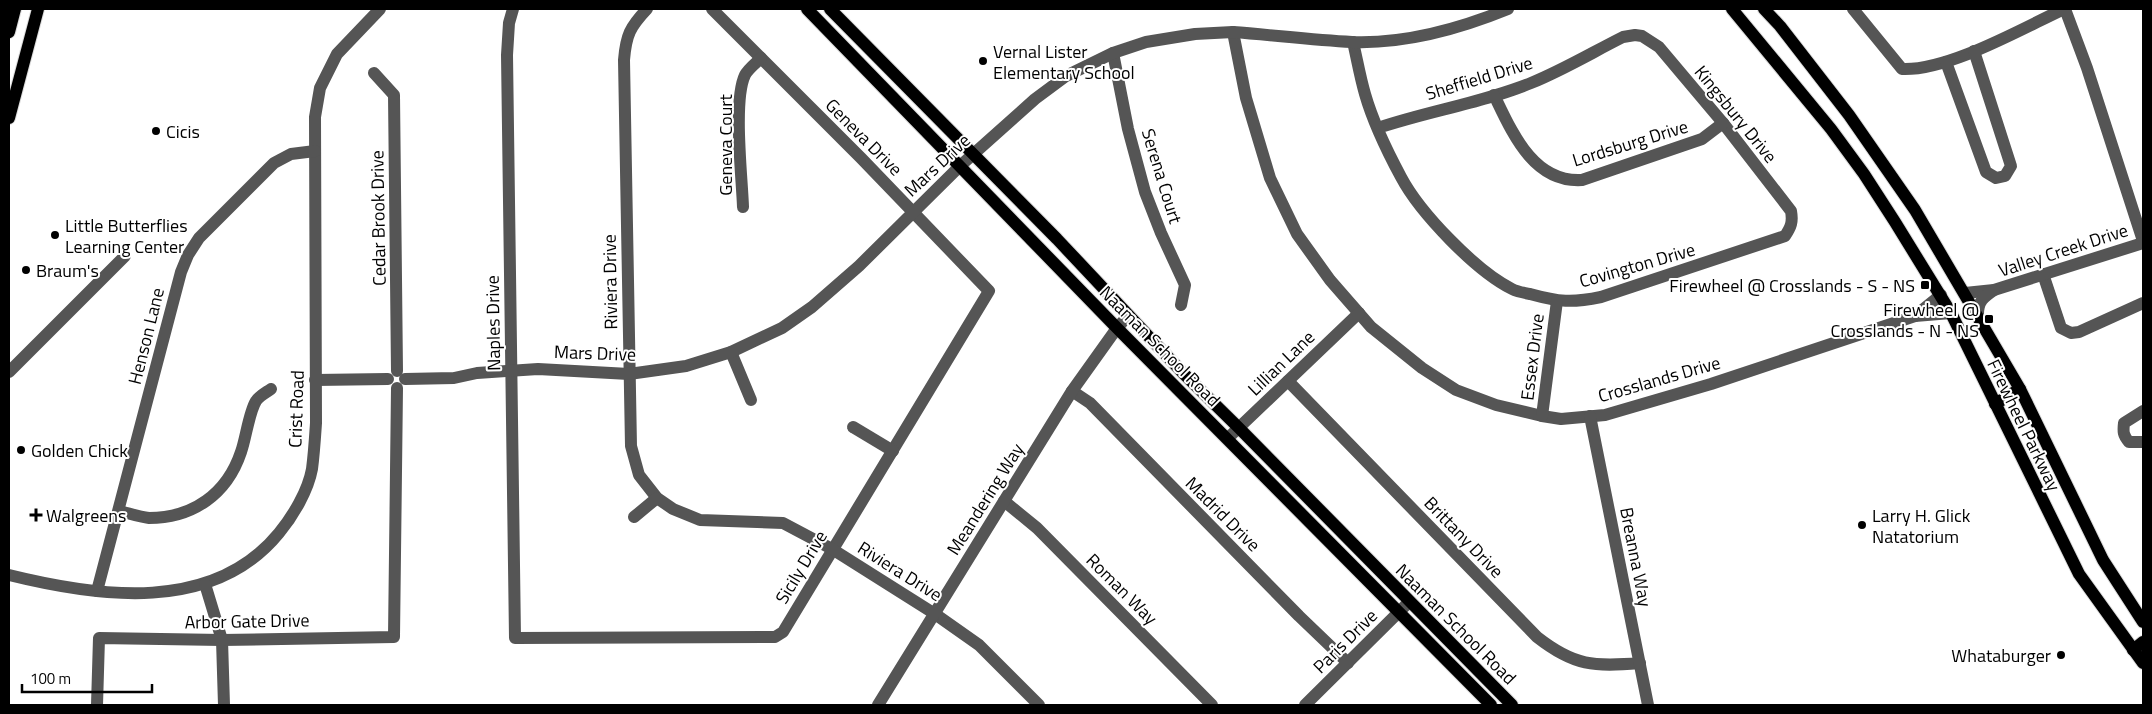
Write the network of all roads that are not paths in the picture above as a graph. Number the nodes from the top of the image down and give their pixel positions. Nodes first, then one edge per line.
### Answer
1 (15, 9) edge
2 (38, 9) edge
3 (380, 9) edge
4 (513, 9) edge
5 (647, 9) edge
6 (712, 9) edge
7 (807, 9) edge
8 (830, 9) edge
9 (1508, 9) edge
10 (1732, 9) edge
11 (1764, 9) edge
12 (1852, 9) edge
13 (2064, 9) edge
14 (9, 32) edge
15 (1233, 32) junction
16 (1642, 36) joint
17 (1353, 42) junction
18 (1974, 51) junction
19 (1113, 53) junction
20 (761, 58) junction
21 (1946, 62) junction
22 (374, 73) dead end
23 (13, 88) edge
24 (1494, 95) junction
25 (9, 118) edge
26 (1723, 123) junction
27 (1378, 128) junction
28 (316, 151) junction
29 (974, 154) junction
30 (960, 166) junction
31 (743, 208) dead end
32 (913, 212) junction
33 (1793, 220) joint
34 (2143, 242) edge
35 (124, 256) dead end
36 (2043, 274) junction
37 (1994, 290) junction
38 (989, 291) joint
39 (1965, 293) junction
40 (1941, 295) junction
41 (1557, 301) junction
42 (2143, 303) edge
43 (1182, 305) dead end
44 (1359, 313) junction
45 (1951, 313) junction
46 (1978, 314) junction
47 (1128, 316) junction
48 (1914, 316) junction
49 (1117, 328) junction
50 (731, 352) junction
51 (512, 370) junction
52 (9, 372) edge
53 (629, 374) junction
54 (397, 379) junction
55 (315, 380) junction
56 (1288, 381) junction
57 (2020, 388) junction
58 (271, 389) dead end
59 (1072, 391) junction
60 (751, 400) dead end
61 (1995, 404) junction
62 (2143, 411) edge
63 (1542, 416) junction
64 (1590, 416) junction
65 (853, 426) dead end
66 (1239, 428) junction
67 (1228, 438) junction
68 (2143, 442) edge
69 (893, 451) junction
70 (657, 498) junction
71 (1004, 501) junction
72 (119, 511) junction
73 (634, 517) dead end
74 (832, 549) junction
75 (9, 575) edge
76 (205, 584) junction
77 (97, 591) junction
78 (1409, 602) junction
79 (1398, 612) junction
80 (935, 614) junction
81 (2143, 622) edge
82 (394, 637) joint
83 (514, 638) joint
84 (222, 640) junction
85 (2138, 646) edge
86 (1348, 663) junction
87 (1640, 663) junction
88 (2143, 663) edge
89 (97, 705) edge
90 (224, 705) edge
91 (878, 705) edge
92 (1039, 705) edge
93 (1212, 705) edge
94 (1305, 705) edge
95 (1491, 705) edge
96 (1512, 705) edge
97 (1648, 705) edge

1 - 14 main road
2 - 23 main road
3 - 28 street, Crist Road
4 - 51 street, Naples Drive
5 - 53 street, Riviera Drive
6 - 20 street, Geneva Drive
7 - 30 main road, Naaman School Road
8 - 29 main road, Naaman School Road
9 - 17 street, Mars Drive
10 - 40 main road, Firewheel Parkway
11 - 39 main road, Firewheel Parkway
12 - 21 street
13 - 18 street
13 - 34 street
15 - 17 street, Mars Drive
15 - 19 street, Mars Drive
15 - 44 street, Crosslands Drive
16 - 24 street, Sheffield Drive
16 - 26 street, Kingsbury Drive
17 - 27 street, Covington Drive
18 - 21 street
18 - 21 street
19 - 29 street, Mars Drive
19 - 43 street, Serena Court
20 - 31 street, Geneva Court
20 - 32 street, Geneva Drive
22 - 54 street, Cedar Brook Drive
23 - 25 main road
24 - 26 street, Lordsburg Drive
24 - 27 street, Sheffield Drive
26 - 33 street, Kingsbury Drive
27 - 41 street, Covington Drive
28 - 55 street, Crist Road
28 - 72 street, Henson Lane
29 - 30 street, Mars Drive
29 - 47 main road, Naaman School Road
30 - 32 street, Mars Drive
30 - 49 main road, Naaman School Road
32 - 38 street, Geneva Drive
32 - 50 street, Mars Drive
33 - 41 street, Covington Drive
34 - 36 street, Valley Creek Drive
35 - 52 street
36 - 37 street, Valley Creek Drive
36 - 42 street
37 - 39 street, Valley Creek Drive
37 - 46 street, Valley Creek Drive
38 - 69 street, Sicily Drive
39 - 46 main road, Firewheel Parkway
40 - 45 main road, Firewheel Parkway
40 - 48 street, Crosslands Drive
41 - 63 street, Essex Drive
44 - 56 street, Lillian Lane
44 - 63 street, Crosslands Drive
45 - 48 street, Crosslands Drive
45 - 61 main road, Firewheel Parkway
46 - 57 main road, Firewheel Parkway
47 - 49 street, Meandering Way
47 - 66 main road, Naaman School Road
48 - 64 street, Crosslands Drive
49 - 59 street, Meandering Way
49 - 67 main road, Naaman School Road
50 - 53 street, Mars Drive
50 - 60 street
51 - 53 street, Mars Drive
51 - 54 street, Mars Drive
51 - 83 street, Naples Drive
53 - 70 street, Riviera Drive
54 - 55 street, Mars Drive
54 - 82 street, Cedar Brook Drive
55 - 76 street, Crist Road
56 - 66 street, Lillian Lane
56 - 87 street, Brittany Drive
57 - 61 main road
57 - 81 main road, Firewheel Parkway
58 - 72 street
59 - 71 street, Meandering Way
59 - 86 street, Madrid Drive
61 - 85 main road, Firewheel Parkway
62 - 68 street
63 - 64 street, Crosslands Drive
64 - 87 street, Breanna Way
65 - 69 street
66 - 67 street, Lillian Lane
66 - 78 main road, Naaman School Road
67 - 79 main road, Naaman School Road
69 - 74 street, Sicily Drive
70 - 73 street
70 - 74 street, Riviera Drive
71 - 80 street, Meandering Way
71 - 93 street, Roman Way
72 - 77 street, Henson Lane
74 - 80 street, Riviera Drive
74 - 83 street, Sicily Drive
75 - 77 street, Crist Road
76 - 77 street, Crist Road
76 - 84 street
78 - 79 street, Paris Drive
78 - 96 main road, Naaman School Road
79 - 86 street, Paris Drive
79 - 95 main road, Naaman School Road
80 - 91 street, Meandering Way
80 - 92 street, Riviera Drive
82 - 84 street, Arbor Gate Drive
84 - 89 street, Arbor Gate Drive
84 - 90 street
85 - 88 main road, Firewheel Parkway
86 - 94 street, Paris Drive
87 - 97 street, Breanna Way

